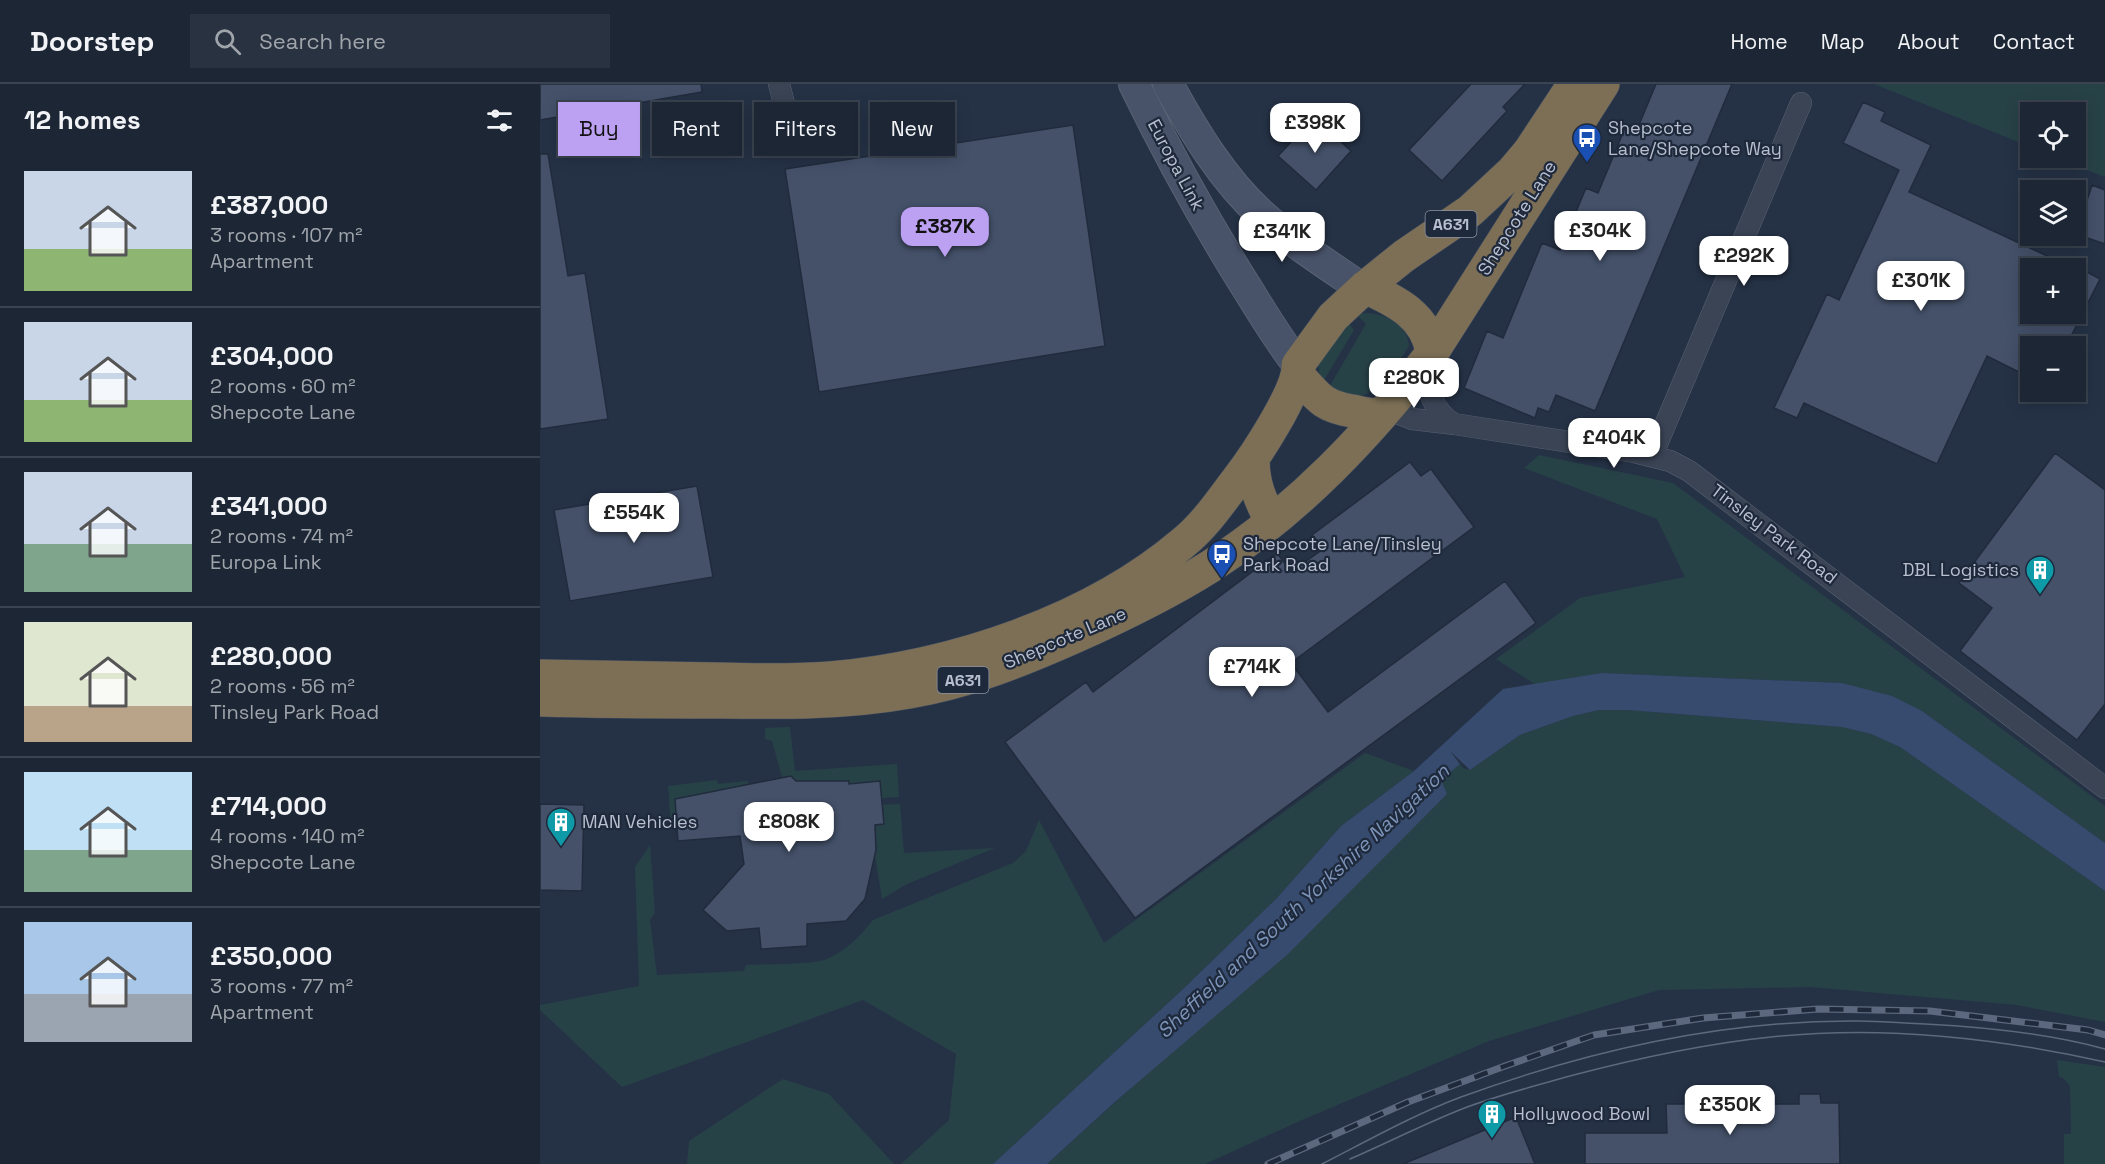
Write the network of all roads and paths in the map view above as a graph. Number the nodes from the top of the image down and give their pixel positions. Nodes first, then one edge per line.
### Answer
1 (779, 84) edge
2 (1134, 84) edge
3 (1168, 84) edge
4 (1583, 94) edge
5 (784, 102) edge
6 (1801, 103) dead end
7 (1364, 288) junction
8 (1428, 359) junction
9 (1298, 370) junction
10 (1383, 412) junction
11 (1454, 424) junction
12 (1652, 456) junction
13 (1253, 459) junction
14 (1271, 521) junction
15 (1112, 606) junction
16 (540, 676) edge
17 (540, 700) edge
18 (2105, 788) edge

1 - 5 street
2 - 9 street, Europa Link
3 - 7 street, Europa Link
4 - 7 highway, Shepcote Lane / A631
4 - 8 highway, Shepcote Lane / A631
6 - 12 street
7 - 8 highway
7 - 9 highway, Shepcote Lane
8 - 10 highway, Shepcote Lane
8 - 11 street
9 - 10 highway
9 - 13 highway, Shepcote Lane / A631
10 - 11 street, Tinsley Park Road
10 - 14 highway, Shepcote Lane / A631
11 - 12 street, Tinsley Park Road
12 - 18 street, Tinsley Park Road
13 - 14 highway
13 - 15 highway, Shepcote Lane / A631
14 - 15 highway, Shepcote Lane / A631
15 - 16 highway, Shepcote Lane / A631
15 - 17 highway, Shepcote Lane / A631

